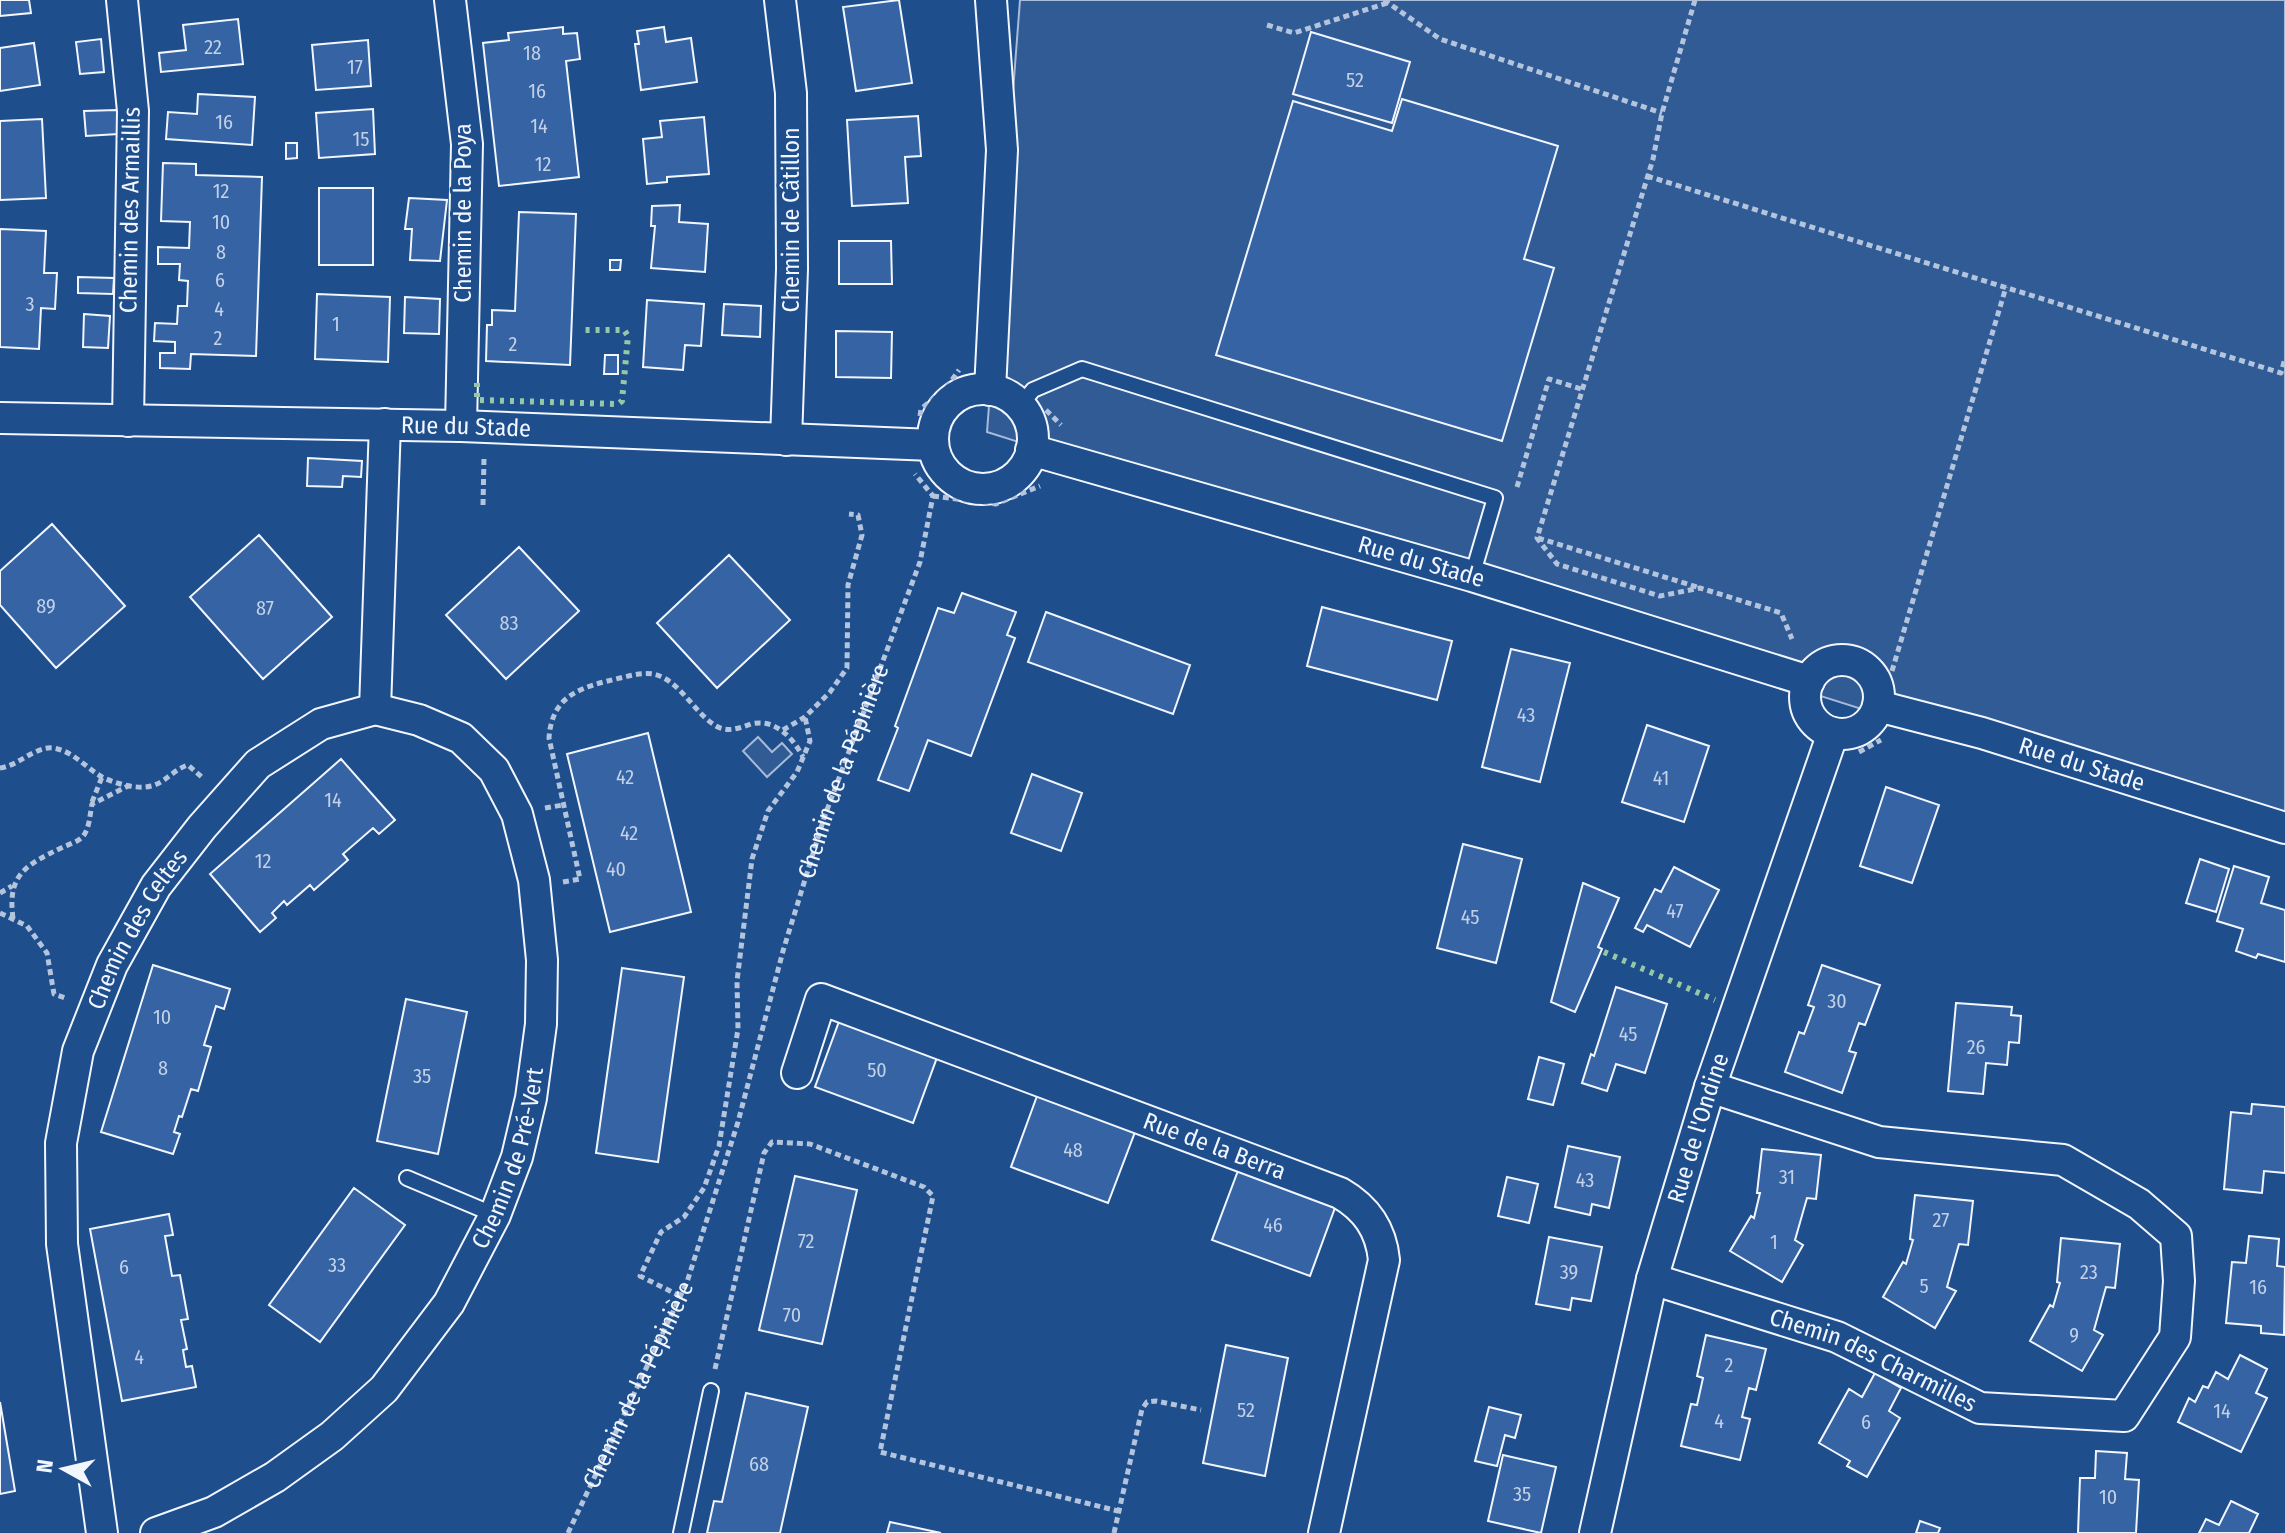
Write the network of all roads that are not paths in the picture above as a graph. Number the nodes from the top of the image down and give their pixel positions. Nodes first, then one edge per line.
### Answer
1 (122, 0) edge
2 (450, 0) edge
3 (780, 0) edge
4 (991, 0) edge
5 (990, 390) junction
6 (1020, 406) junction
7 (0, 418) edge
8 (128, 421) junction
9 (385, 424) junction
10 (461, 426) junction
11 (786, 440) junction
12 (925, 445) junction
13 (1031, 450) junction
14 (1472, 576) junction
15 (1809, 681) junction
16 (1878, 706) junction
17 (375, 709) junction
18 (1833, 733) junction
19 (2285, 828) edge
20 (797, 1073) dead end
21 (1710, 1087) junction
22 (407, 1178) dead end
23 (495, 1215) junction
24 (1652, 1279) junction
25 (711, 1391) road end
26 (102, 1533) edge
27 (156, 1533) edge
28 (681, 1533) edge
29 (1324, 1533) edge
30 (1595, 1533) edge

1 - 8 street, Chemin des Armaillis
2 - 10 street, Chemin de la Poya
3 - 11 street, Chemin de Câtillon
4 - 5 street
5 - 6 street
5 - 12 street
6 - 13 street
6 - 14 lane
7 - 8 street, Rue du Stade
8 - 9 street, Rue du Stade
9 - 10 street, Rue du Stade
9 - 17 street
10 - 11 street, Rue du Stade
11 - 12 street, Rue du Stade
12 - 13 street
13 - 14 street, Rue du Stade
14 - 15 street, Rue du Stade
15 - 16 street
15 - 18 street
16 - 18 street
16 - 19 street, Rue du Stade
17 - 23 street, Chemin de Pré-Vert
17 - 26 street, Chemin des Celtes
18 - 21 street, Rue de l'Ondine
20 - 29 street, Rue de la Berra
21 - 24 street, Rue de l'Ondine
21 - 24 street, Chemin des Charmilles
22 - 23 lane
23 - 27 street, Chemin de Pré-Vert
24 - 30 street, Rue de l'Ondine
25 - 28 lane

